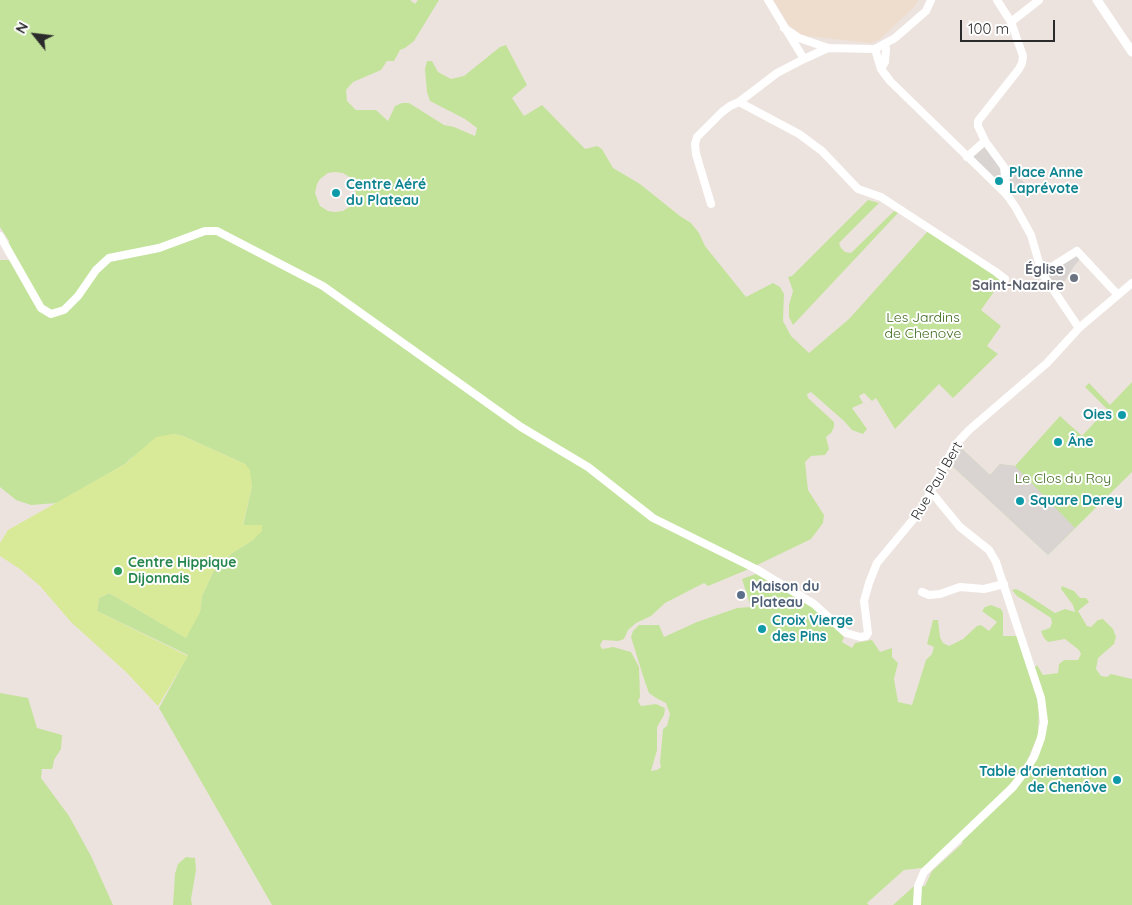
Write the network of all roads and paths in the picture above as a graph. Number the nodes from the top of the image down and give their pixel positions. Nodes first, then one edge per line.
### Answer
1 (768, 0) edge
2 (931, 0) edge
3 (997, 0) edge
4 (1038, 0) edge
5 (1097, 0) edge
6 (1011, 22) junction
7 (784, 28) junction
8 (885, 44) junction
9 (828, 48) junction
10 (875, 49) junction
11 (1132, 52) edge
12 (804, 58) junction
13 (881, 68) junction
14 (739, 102) junction
15 (985, 141) junction
16 (967, 157) junction
17 (1007, 195) junction
18 (710, 204) dead end
19 (0, 236) edge
20 (1042, 273) junction
21 (1005, 279) dead end
22 (1132, 283) edge
23 (1118, 295) junction
24 (1080, 328) junction
25 (932, 493) junction
26 (1004, 584) junction
27 (922, 592) dead end
28 (917, 905) edge

1 - 7 street
2 - 8 street
3 - 6 street
4 - 6 street
5 - 11 street
6 - 15 street
7 - 9 street
7 - 12 street
8 - 10 street
8 - 13 street
9 - 10 street
9 - 12 street
10 - 13 street
12 - 14 street
13 - 16 street
14 - 18 street
14 - 21 street
15 - 16 street
15 - 17 street
16 - 17 street
17 - 20 street
19 - 25 street, Rue Paul Bert
20 - 23 street
20 - 24 street
22 - 23 street, Rue Paul Bert
23 - 24 street, Rue Paul Bert
24 - 25 street, Rue Paul Bert
25 - 26 street
26 - 27 street
26 - 28 street

